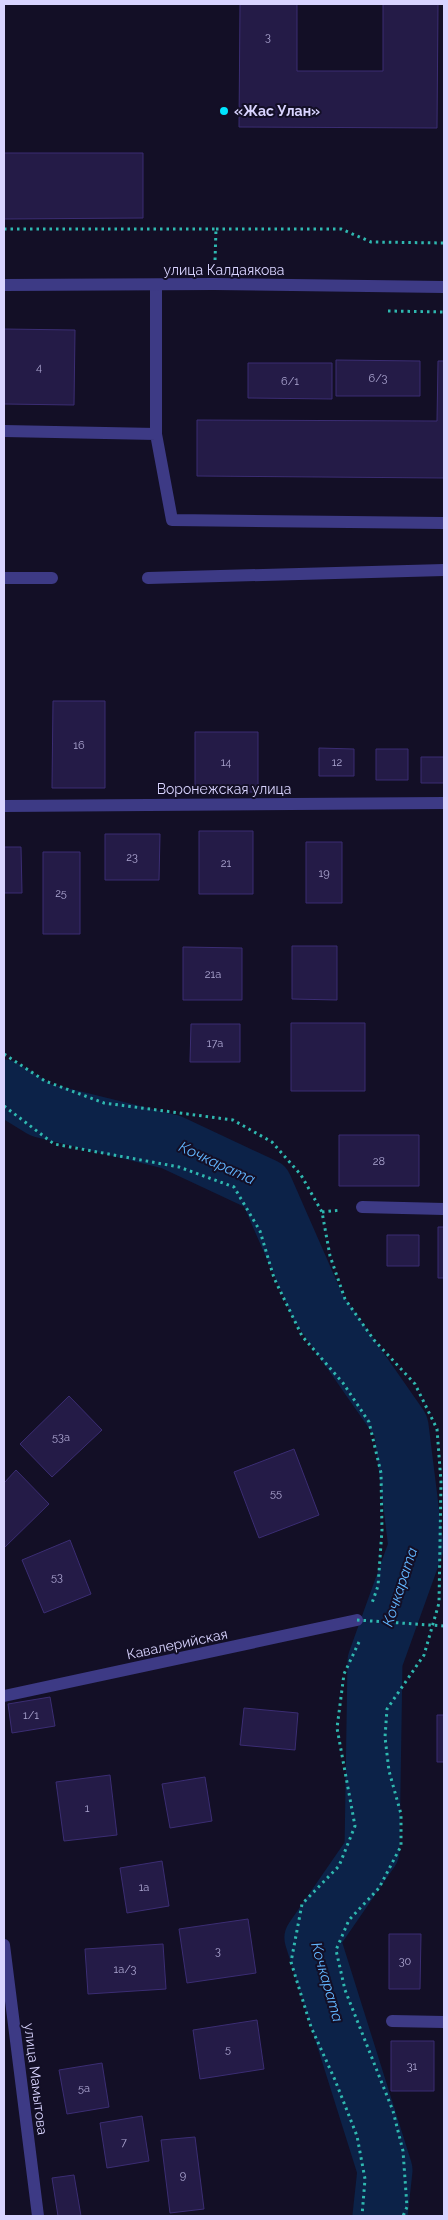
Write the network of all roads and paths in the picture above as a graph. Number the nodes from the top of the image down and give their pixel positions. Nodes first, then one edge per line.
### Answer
1 (4, 229) edge
2 (216, 229) junction
3 (444, 243) edge
4 (214, 284) junction
5 (4, 285) edge
6 (156, 285) junction
7 (444, 287) edge
8 (4, 431) edge
9 (156, 434) junction
10 (444, 523) edge
11 (444, 570) edge
12 (4, 578) edge
13 (52, 578) dead end
14 (148, 578) dead end
15 (444, 803) edge
16 (4, 806) edge
17 (4, 1054) edge
18 (4, 1106) edge
19 (362, 1208) dead end
20 (444, 1208) edge
21 (360, 1624) junction
22 (444, 1626) edge
23 (360, 1637) dead end
24 (4, 1696) edge
25 (4, 1945) edge
26 (392, 2021) dead end
27 (444, 2022) edge
28 (38, 2216) edge
29 (362, 2216) edge
30 (403, 2216) edge

1 - 2 path
2 - 3 path
2 - 4 path
4 - 6 street, улица Калдаякова
4 - 7 street, улица Калдаякова
5 - 6 street, улица Калдаякова
6 - 9 street
8 - 9 street
9 - 10 street
11 - 14 street
12 - 13 street
15 - 16 street, Воронежская улица
17 - 30 path
18 - 21 path
19 - 20 street
21 - 22 path, bridge
21 - 24 street, Кавалерийская
23 - 29 path
25 - 28 street, улица Мамытова
26 - 27 street

